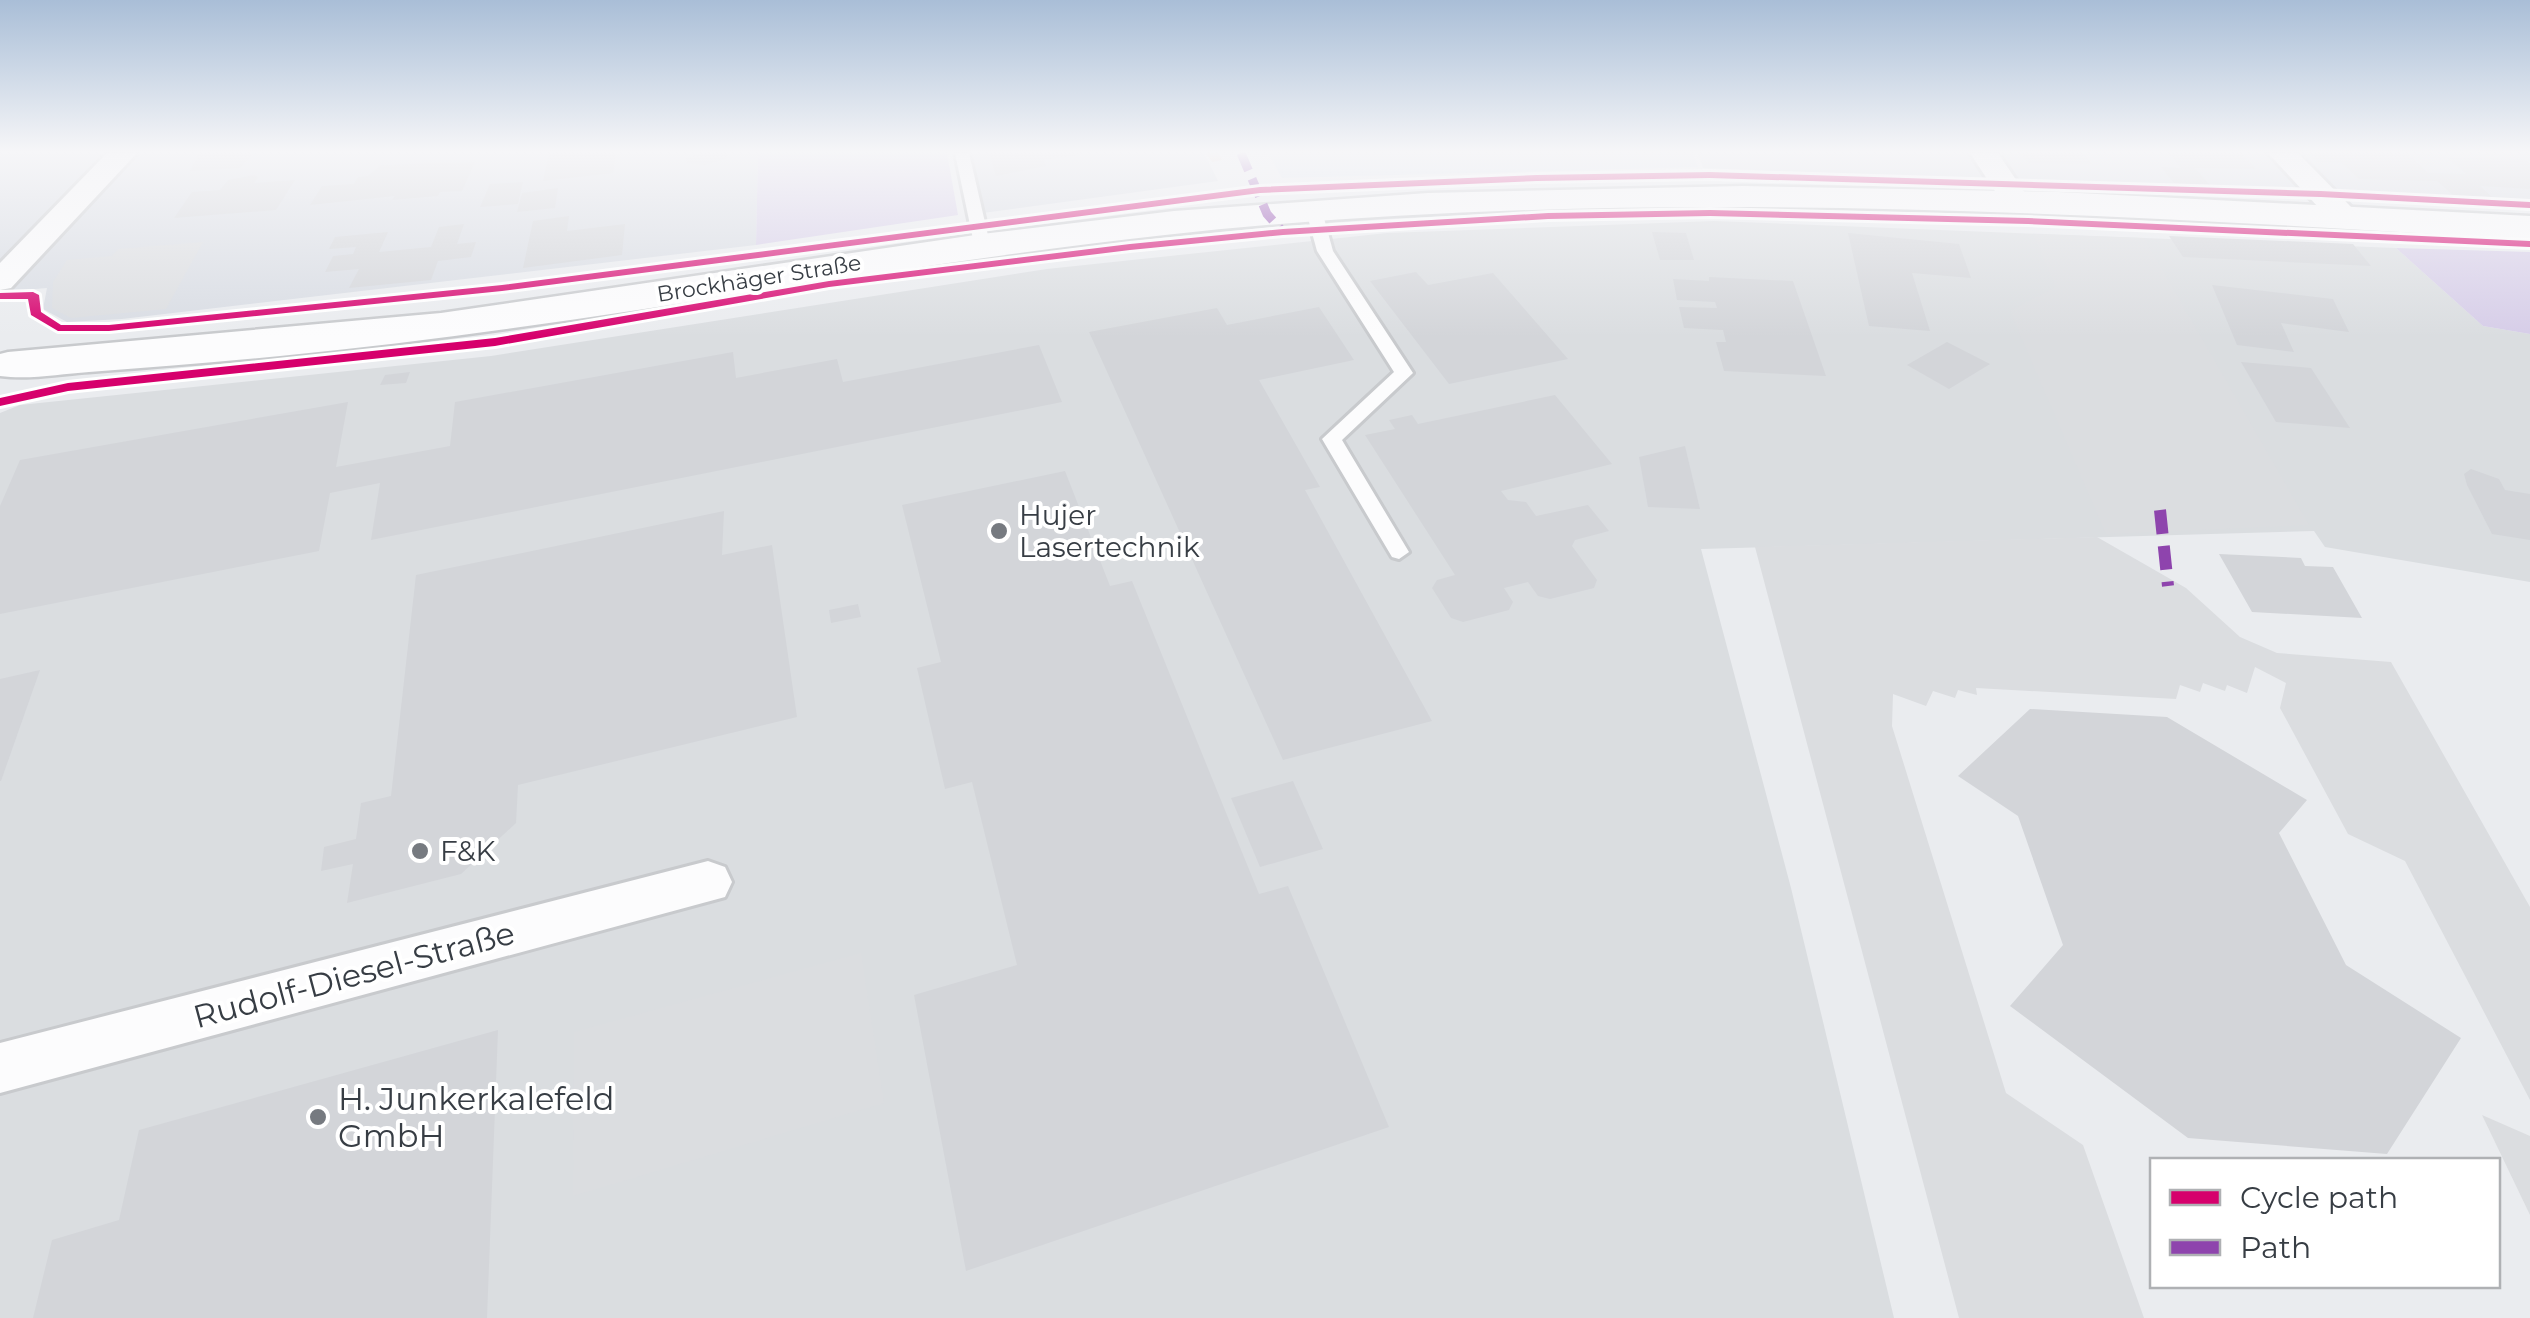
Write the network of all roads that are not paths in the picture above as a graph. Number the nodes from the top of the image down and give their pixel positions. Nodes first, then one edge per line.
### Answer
1 (63, 215) edge
2 (976, 215) edge
3 (1279, 215) edge
4 (1315, 215) edge
5 (2303, 215) edge
6 (2343, 216) joint
7 (2530, 228) edge
8 (982, 244) junction
9 (0, 281) edge
10 (3, 356) edge
11 (1398, 552) dead end
12 (708, 882) dead end
13 (0, 1068) edge

1 - 9 street
2 - 8 lane
3 - 8 street, Brockhäger Straße
4 - 11 lane
5 - 6 street, Brockhäger Straße
6 - 7 street, Brockhäger Straße
8 - 10 street, Brockhäger Straße
12 - 13 street, Rudolf-Diesel-Straße

